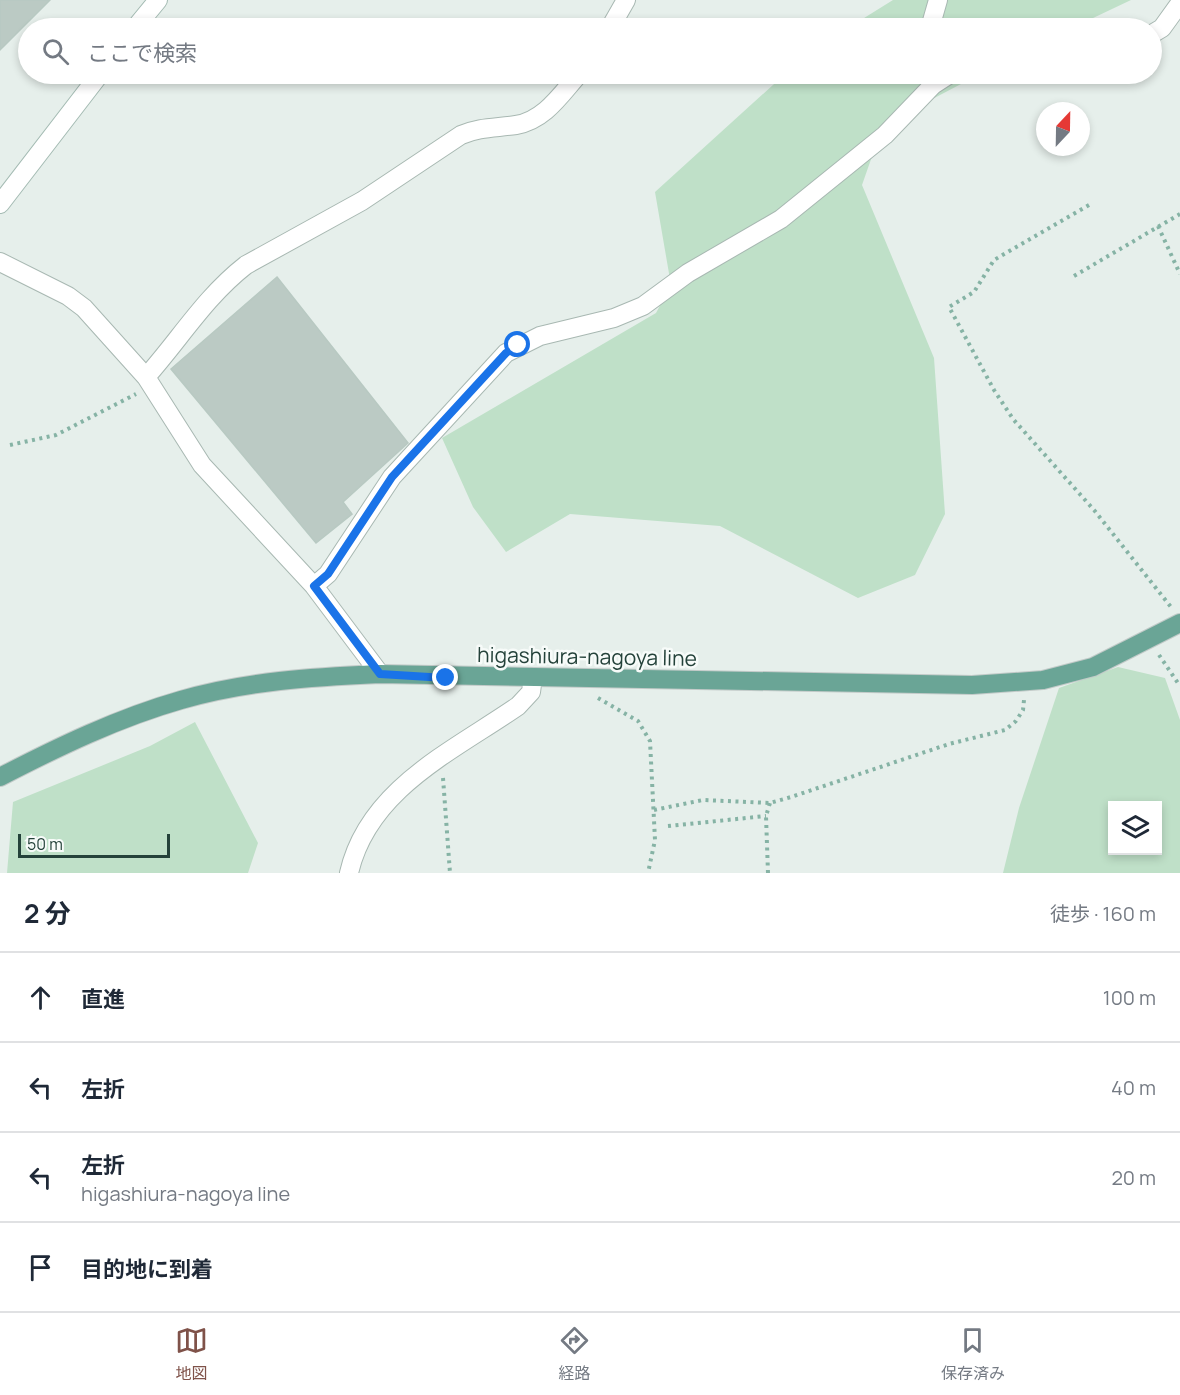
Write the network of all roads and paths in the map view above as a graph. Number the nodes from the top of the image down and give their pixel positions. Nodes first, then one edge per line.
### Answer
1 (158, 0) edge
2 (626, 0) edge
3 (938, 0) edge
4 (1180, 3) edge
5 (143, 18) edge
6 (615, 18) edge
7 (933, 18) edge
8 (1162, 27) edge
9 (92, 84) edge
10 (570, 84) edge
11 (927, 84) edge
12 (0, 204) edge
13 (1089, 205) dead end
14 (1180, 214) edge
15 (1158, 226) junction
16 (0, 262) edge
17 (1180, 274) edge
18 (1074, 276) dead end
19 (149, 382) junction
20 (10, 445) dead end
21 (314, 586) junction
22 (1176, 617) edge
23 (1150, 639) junction
24 (380, 674) junction
25 (533, 677) junction
26 (576, 679) junction
27 (1021, 681) junction
28 (1180, 686) edge
29 (441, 759) junction
30 (0, 777) edge
31 (770, 803) junction
32 (654, 810) junction
33 (766, 816) junction
34 (668, 826) dead end
35 (349, 873) edge
36 (450, 873) edge
37 (648, 873) edge
38 (768, 873) edge

1 - 5 street
2 - 6 street
3 - 7 street
4 - 8 street
9 - 12 street
10 - 19 street
11 - 21 street
13 - 22 path
14 - 15 path
15 - 17 path
15 - 18 path
16 - 19 street
19 - 20 path
19 - 21 street
21 - 24 street
22 - 23 main road, higashiura-nagoya line
23 - 27 main road, higashiura-nagoya line
23 - 28 path
24 - 25 main road, higashiura-nagoya line
24 - 30 main road, higashiura-nagoya line
25 - 26 main road, higashiura-nagoya line
25 - 29 street
26 - 27 main road, higashiura-nagoya line
26 - 32 path
27 - 31 path
29 - 35 street
29 - 36 path
31 - 32 path
31 - 33 path
32 - 37 path
33 - 34 path
33 - 38 path

